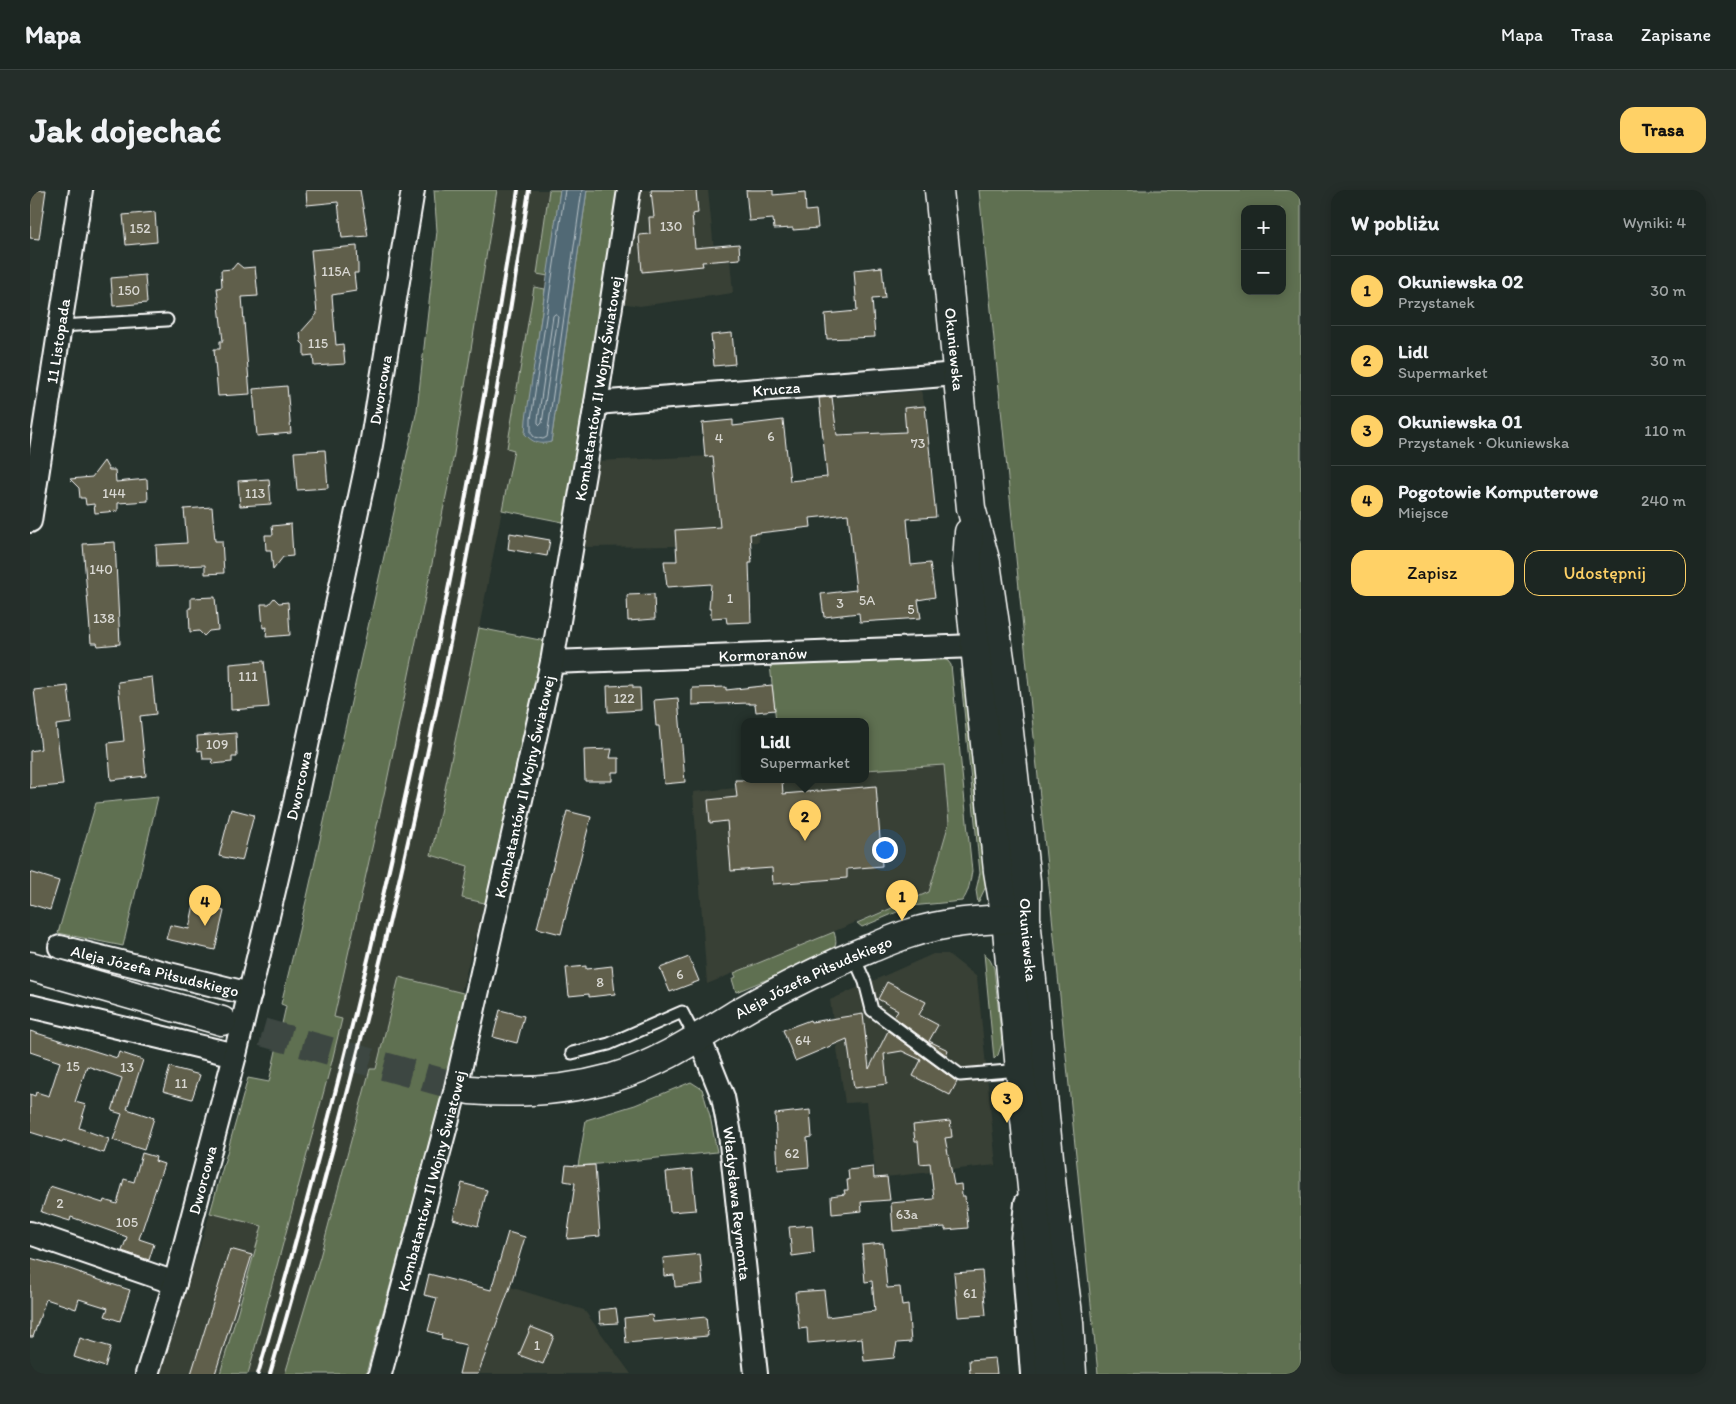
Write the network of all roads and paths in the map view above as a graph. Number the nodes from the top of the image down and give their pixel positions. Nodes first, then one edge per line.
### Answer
1 (81, 190) edge
2 (413, 190) edge
3 (629, 190) edge
4 (939, 190) edge
5 (167, 320) dead end
6 (60, 326) junction
7 (957, 374) junction
8 (596, 403) junction
9 (971, 508) junction
10 (30, 521) edge
11 (975, 646) junction
12 (552, 662) junction
13 (1016, 919) junction
14 (60, 947) dead end
15 (853, 955) junction
16 (30, 966) edge
17 (250, 994) junction
18 (30, 1006) edge
19 (222, 1021) tunnel mouth
20 (697, 1038) junction
21 (572, 1053) dead end
22 (235, 1055) junction
23 (1020, 1070) junction
24 (470, 1090) tunnel mouth
25 (1044, 1100) junction
26 (1030, 1162) junction
27 (30, 1233) edge
28 (175, 1283) junction
29 (147, 1374) edge
30 (380, 1374) edge
31 (756, 1374) edge
32 (1032, 1374) edge
33 (1052, 1374) edge
34 (1072, 1374) edge

1 - 6 street, 11 Listopada
2 - 17 street, Dworcowa
3 - 8 street, Kombatantów II Wojny Światowej
4 - 7 main road, Okuniewska
5 - 6 lane
6 - 10 street, 11 Listopada
7 - 8 street, Krucza
7 - 9 main road, Okuniewska
8 - 12 street, Kombatantów II Wojny Światowej
9 - 11 main road, Okuniewska
9 - 13 main road, Okuniewska
11 - 12 street, Kormoranów
11 - 13 main road, Okuniewska
12 - 30 street, Kombatantów II Wojny Światowej
13 - 15 main road, Aleja Józefa Piłsudskiego
13 - 23 main road, Okuniewska
13 - 25 main road, Okuniewska
14 - 17 street, Aleja Józefa Piłsudskiego
15 - 20 main road, Aleja Józefa Piłsudskiego
15 - 23 lane
16 - 19 main road, Aleja Józefa Piłsudskiego
17 - 22 street, Dworcowa
18 - 22 street
20 - 21 lane
20 - 24 main road, Aleja Józefa Piłsudskiego
20 - 31 street, Władysława Reymonta
22 - 28 street, Dworcowa
23 - 25 lane
23 - 26 main road, Okuniewska
25 - 34 main road, Okuniewska
26 - 32 street, Okuniewska
26 - 33 main road, Okuniewska
27 - 28 street
28 - 29 street, Dworcowa

